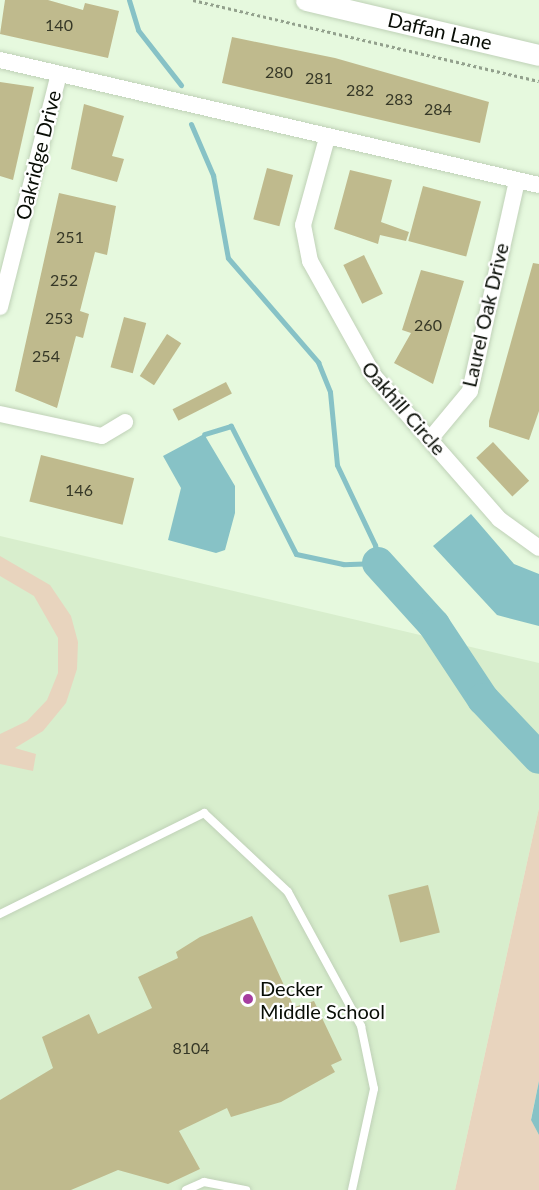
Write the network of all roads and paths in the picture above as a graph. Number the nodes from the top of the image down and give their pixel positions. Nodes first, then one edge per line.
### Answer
1 (193, 0) edge
2 (306, 0) edge
3 (539, 54) edge
4 (0, 60) edge
5 (59, 74) junction
6 (539, 81) edge
7 (327, 138) junction
8 (517, 180) junction
9 (539, 185) edge
10 (0, 306) edge
11 (0, 414) edge
12 (125, 422) dead end
13 (431, 438) junction
14 (539, 548) edge
15 (0, 914) edge
16 (186, 1190) edge
17 (246, 1190) edge
18 (352, 1190) edge

1 - 6 path
2 - 3 street, Daffan Lane
4 - 5 street
5 - 7 street
5 - 10 street, Oakridge Drive
7 - 8 street
7 - 13 street, Oakhill Circle
8 - 9 street
8 - 13 street, Laurel Oak Drive
11 - 12 street
13 - 14 street, Oakhill Circle
15 - 18 lane
16 - 17 lane

